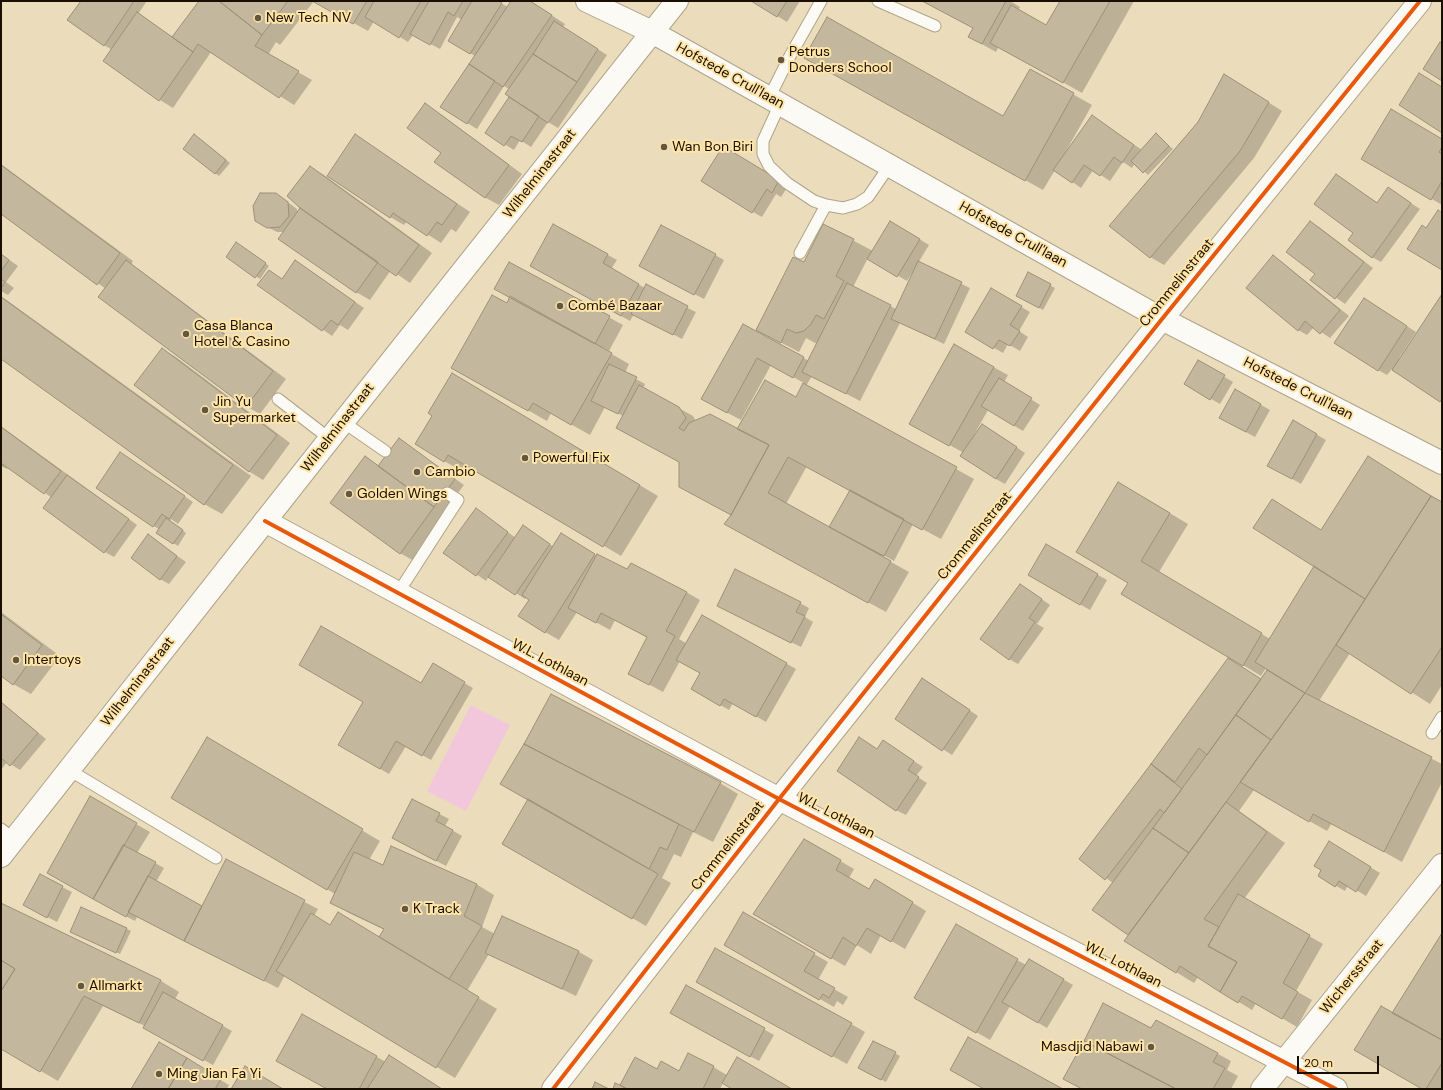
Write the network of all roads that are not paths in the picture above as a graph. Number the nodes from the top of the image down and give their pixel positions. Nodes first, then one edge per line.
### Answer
1 (587, 1) edge
2 (677, 1) edge
3 (821, 1) edge
4 (878, 1) edge
5 (1420, 1) edge
6 (935, 26) dead end
7 (652, 32) junction
8 (775, 101) junction
9 (890, 165) junction
10 (826, 205) junction
11 (800, 253) dead end
12 (1162, 319) junction
13 (278, 399) dead end
14 (343, 422) junction
15 (330, 439) junction
16 (386, 451) dead end
17 (1442, 463) edge
18 (447, 493) dead end
19 (265, 521) junction
20 (398, 593) junction
21 (1442, 717) edge
22 (1432, 733) dead end
23 (69, 770) junction
24 (779, 798) junction
25 (8, 834) edge
26 (1, 856) edge
27 (216, 858) dead end
28 (1442, 865) edge
29 (1284, 1061) junction
30 (553, 1089) edge
31 (1262, 1089) edge
32 (1336, 1089) edge

1 - 7 street, Hofstede Crull'laan
2 - 7 street, Wilhelminastraat
3 - 8 lane
4 - 6 lane
5 - 12 street, Crommelinstraat
7 - 8 street, Hofstede Crull'laan
7 - 14 street, Wilhelminastraat
8 - 9 street, Hofstede Crull'laan
8 - 10 lane
9 - 10 lane
9 - 12 street, Hofstede Crull'laan
10 - 11 lane
12 - 17 street, Hofstede Crull'laan
12 - 24 street, Crommelinstraat
13 - 15 lane
14 - 15 street, Wilhelminastraat
14 - 16 lane
15 - 19 street, Wilhelminastraat
18 - 20 lane
19 - 20 street, W.L. Lothlaan
19 - 23 street, Wilhelminastraat
20 - 24 street, W.L. Lothlaan
21 - 22 lane
23 - 25 street, Wilhelminastraat
23 - 27 lane
24 - 29 street, W.L. Lothlaan
24 - 30 street, Crommelinstraat
25 - 26 street, Wilhelminastraat
28 - 29 street, Wichersstraat
29 - 31 street, Wichersstraat
29 - 32 street, W.L. Lothlaan

